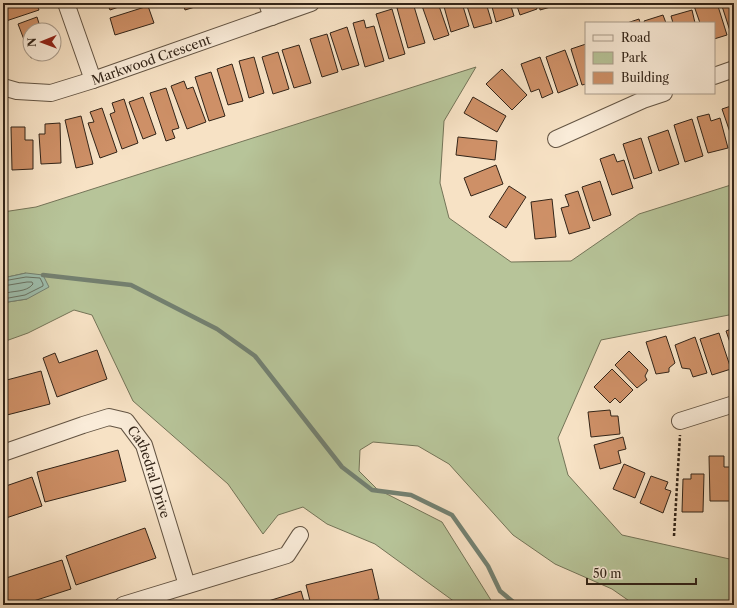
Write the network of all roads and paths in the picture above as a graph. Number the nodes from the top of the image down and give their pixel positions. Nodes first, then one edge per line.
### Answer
1 (66, 3) edge
2 (311, 3) edge
3 (270, 10) edge
4 (734, 69) edge
5 (715, 76) edge
6 (93, 80) junction
7 (3, 87) edge
8 (661, 94) edge
9 (556, 139) dead end
10 (734, 404) edge
11 (680, 421) joint
12 (3, 453) edge
13 (300, 535) dead end
14 (674, 536) dead end
15 (187, 585) junction
16 (123, 605) edge

1 - 6 street, Markwood Crescent
2 - 3 street, Markwood Crescent
3 - 6 street, Markwood Crescent
4 - 5 street
6 - 7 street
8 - 9 street
10 - 11 street
11 - 14 path
12 - 15 street, Cathedral Drive
13 - 15 street
15 - 16 street

